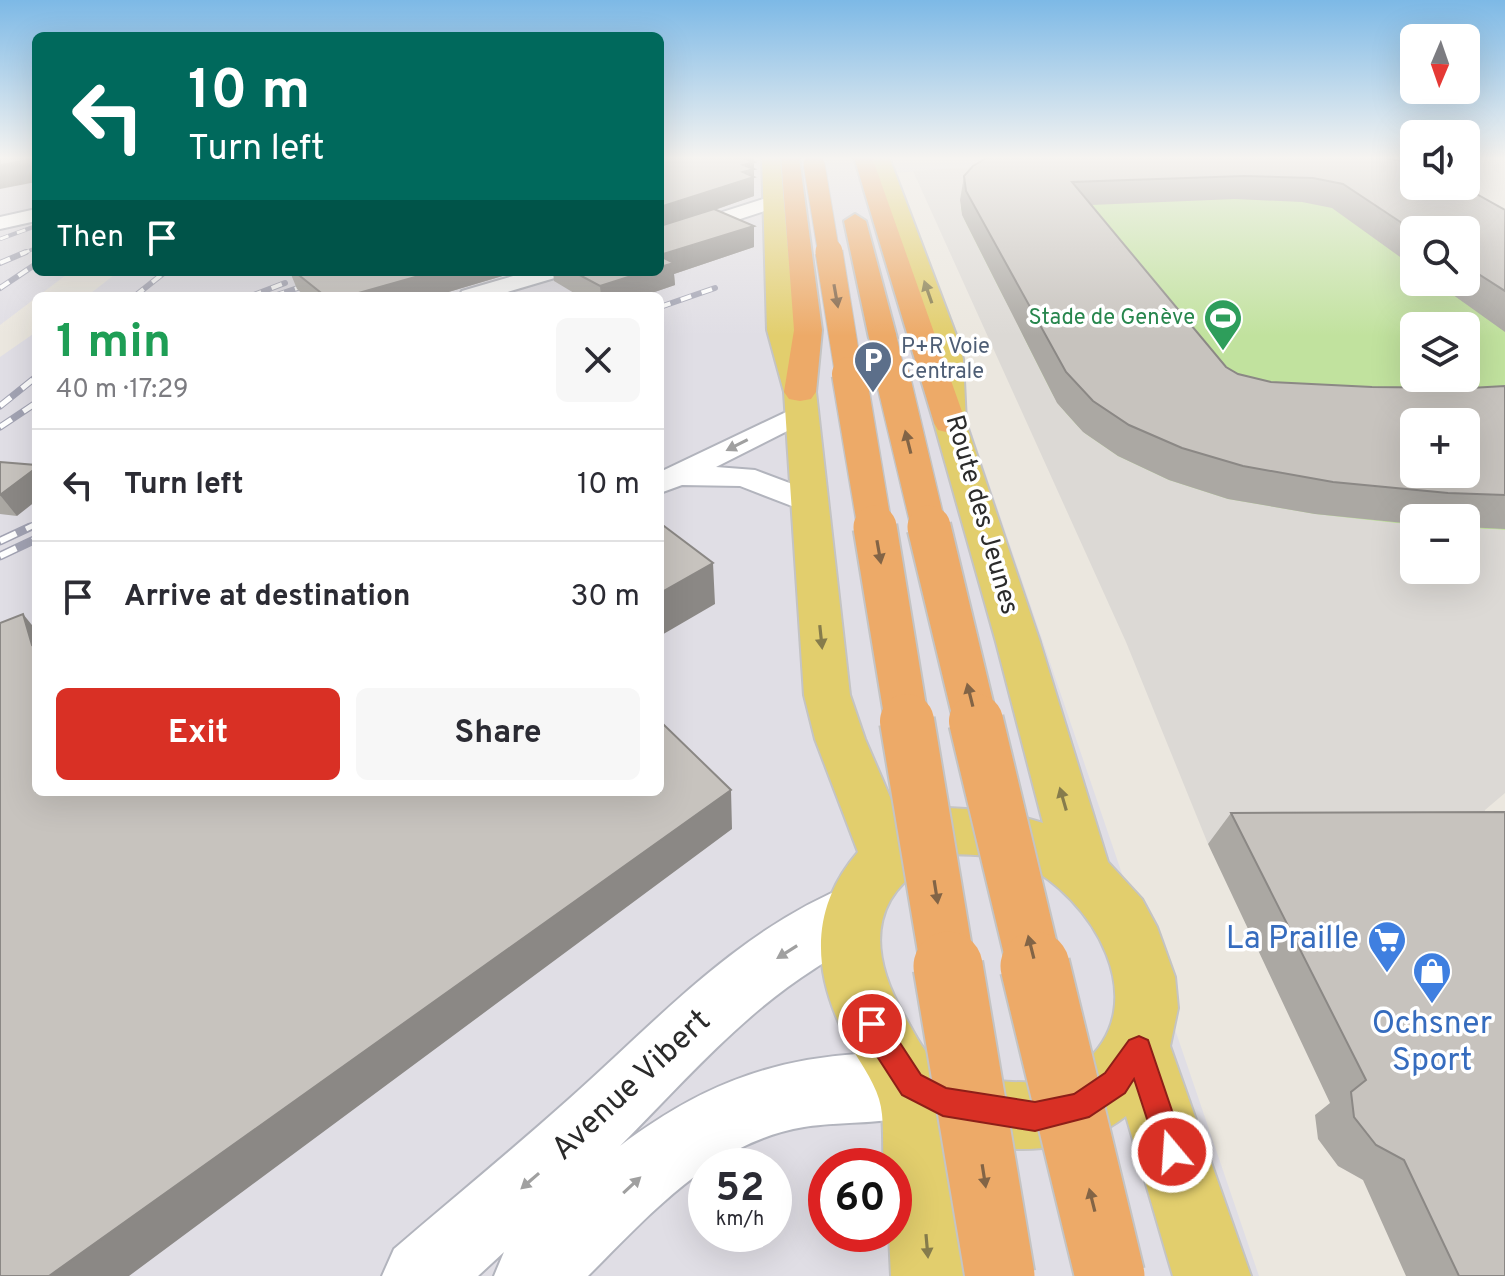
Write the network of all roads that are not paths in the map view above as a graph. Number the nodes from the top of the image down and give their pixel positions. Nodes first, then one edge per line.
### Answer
1 (29, 217) edge
2 (731, 217) edge
3 (774, 217) edge
4 (802, 217) edge
5 (808, 217) edge
6 (875, 217) edge
7 (880, 217) edge
8 (0, 223) edge
9 (703, 226) junction
10 (775, 236) junction
11 (664, 238) edge
12 (537, 276) edge
13 (483, 292) edge
14 (800, 402) junction
15 (950, 423) joint
16 (667, 481) edge
17 (808, 501) junction
18 (888, 857) junction
19 (1084, 874) junction
20 (853, 911) junction
21 (1139, 1050) junction
22 (912, 1085) junction
23 (421, 1276) edge
24 (533, 1276) edge
25 (930, 1276) edge
26 (1000, 1276) edge
27 (1110, 1276) edge
28 (1212, 1276) edge

1 - 8 street
2 - 9 street
3 - 10 main road
4 - 14 highway
5 -> 26 highway, bridge
27 -> 6 highway, bridge
15 -> 7 highway
9 - 10 street
9 - 11 street
10 - 14 main road
12 - 13 street
14 -> 16 street
14 - 17 main road
19 -> 15 main road, Route des Jeunes
16 - 17 street
17 -> 18 main road
18 - 19 main road
18 - 20 main road
19 - 21 main road
20 - 22 main road
20 -> 23 main road, Avenue Vibert
21 - 22 main road
21 - 28 main road
24 -> 22 main road
22 -> 25 main road

